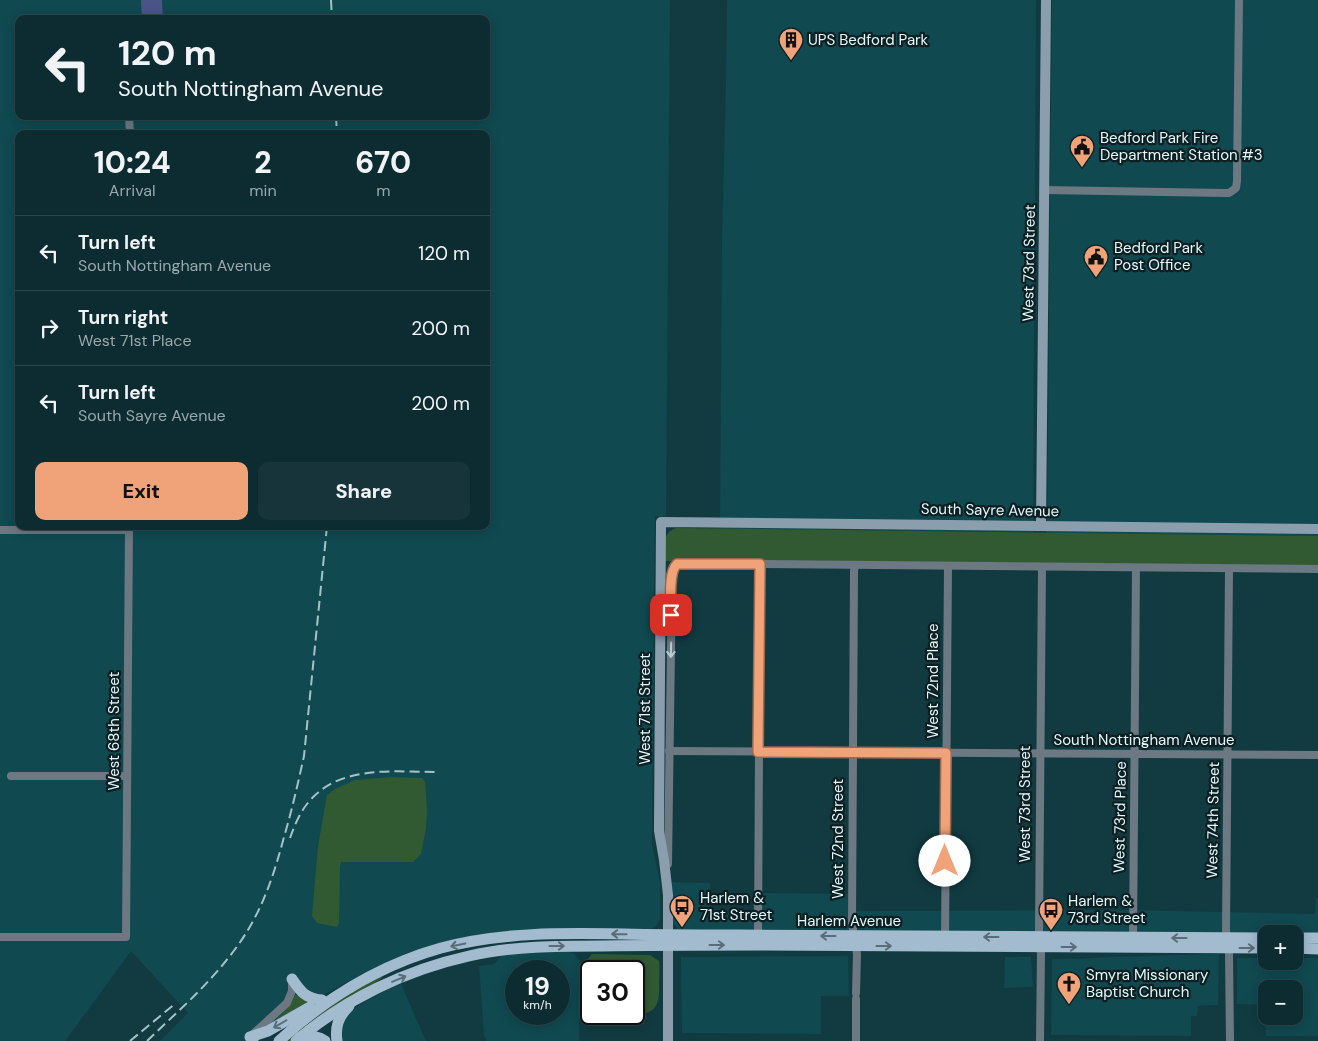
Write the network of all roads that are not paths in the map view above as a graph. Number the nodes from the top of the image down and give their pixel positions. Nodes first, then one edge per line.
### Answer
1 (1046, 0) edge
2 (1239, 0) edge
3 (1045, 190) junction
4 (661, 522) joint
5 (1042, 526) junction
6 (1318, 529) edge
7 (0, 530) edge
8 (15, 530) edge
9 (129, 530) edge
10 (760, 564) junction
11 (855, 565) junction
12 (948, 566) junction
13 (1042, 567) junction
14 (1136, 568) junction
15 (1230, 569) junction
16 (1318, 569) edge
17 (669, 751) junction
18 (758, 752) junction
19 (852, 752) junction
20 (946, 753) junction
21 (1040, 753) junction
22 (1134, 754) junction
23 (1228, 754) junction
24 (1318, 755) edge
25 (11, 776) dead end
26 (127, 776) junction
27 (668, 895) junction
28 (0, 937) edge
29 (1303, 938) edge
30 (1318, 938) edge
31 (1258, 939) edge
32 (668, 940) junction
33 (758, 940) junction
34 (854, 941) junction
35 (945, 941) junction
36 (1040, 942) junction
37 (1132, 942) junction
38 (1228, 943) junction
39 (1258, 947) edge
40 (1303, 948) edge
41 (1318, 949) edge
42 (292, 979) joint
43 (339, 994) junction
44 (322, 1000) junction
45 (355, 1000) junction
46 (298, 1039) edge
47 (250, 1040) edge
48 (279, 1041) edge
49 (325, 1041) edge
50 (337, 1041) edge
51 (668, 1041) edge
52 (856, 1041) edge
53 (1040, 1041) edge
54 (1230, 1041) edge

1 - 3 street, West 73rd Street
2 - 3 street
3 - 5 street, West 73rd Street
4 - 5 street, South Sayre Avenue
4 - 27 street, West 71st Street
5 - 6 street, South Sayre Avenue
7 - 8 street
9 - 26 street, West 68th Street
10 - 11 street
10 -> 17 street, West 71st Street
10 - 18 street
11 - 12 street
11 - 19 street, West 72nd Street
12 - 13 street
12 - 20 street, West 72nd Place
13 - 14 street
13 - 21 street, West 73rd Street
14 - 15 street
14 - 22 street, West 73rd Place
15 - 16 street
15 - 23 street, West 74th Street
17 - 18 street, South Nottingham Avenue
17 - 27 street, West 71st Street
18 - 19 street, South Nottingham Avenue
18 - 33 street
19 - 20 street, South Nottingham Avenue
19 - 34 street, West 72nd Street
20 - 21 street, South Nottingham Avenue
20 - 35 street, West 72nd Place
21 - 22 street, South Nottingham Avenue
21 - 36 street, West 73rd Street
22 - 23 street, South Nottingham Avenue
22 - 37 street, West 73rd Place
23 - 24 street, South Nottingham Avenue
23 - 38 street, West 74th Street
25 - 26 street
26 - 28 street, West 68th Street
27 - 32 street, West 71st Street
29 - 30 main road
31 - 38 main road, Harlem Avenue
32 - 33 main road, Harlem Avenue
32 -> 43 main road, Harlem Avenue
45 -> 32 main road, Harlem Avenue
32 - 51 street, West 71st Street
33 - 34 main road, Harlem Avenue
34 - 35 main road, Harlem Avenue
34 - 52 street, West 72nd Street
35 - 36 main road, Harlem Avenue
36 - 37 main road, Harlem Avenue
36 - 53 street, West 73rd Street
37 - 38 main road, Harlem Avenue
38 -> 39 main road, Harlem Avenue
38 - 54 street, West 74th Street
40 - 41 main road
42 - 44 main road
42 - 47 street
43 - 44 main road
43 - 48 main road, Harlem Avenue
44 -> 47 main road
45 - 46 main road, Harlem Avenue
45 - 50 main road
46 - 49 main road

